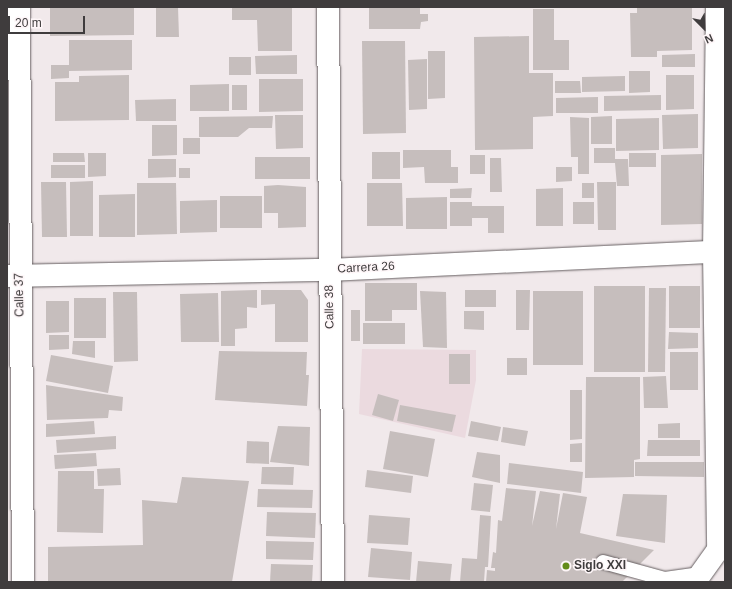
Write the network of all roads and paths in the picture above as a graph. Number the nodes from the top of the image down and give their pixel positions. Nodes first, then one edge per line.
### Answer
1 (19, 7) edge
2 (328, 7) edge
3 (717, 7) edge
4 (720, 251) edge
5 (329, 270) junction
6 (13, 276) edge
7 (721, 544) edge
8 (603, 562) dead end
9 (697, 578) edge
10 (665, 580) edge
11 (23, 582) edge
12 (333, 582) edge

1 - 6 street, Calle 37
2 - 5 street, Calle 38
3 - 4 street
4 - 5 street, Carrera 26
4 - 7 street
5 - 6 street, Carrera 26
5 - 12 street, Calle 38
6 - 11 street, Calle 37
7 - 9 street
8 - 10 lane
9 - 10 lane

